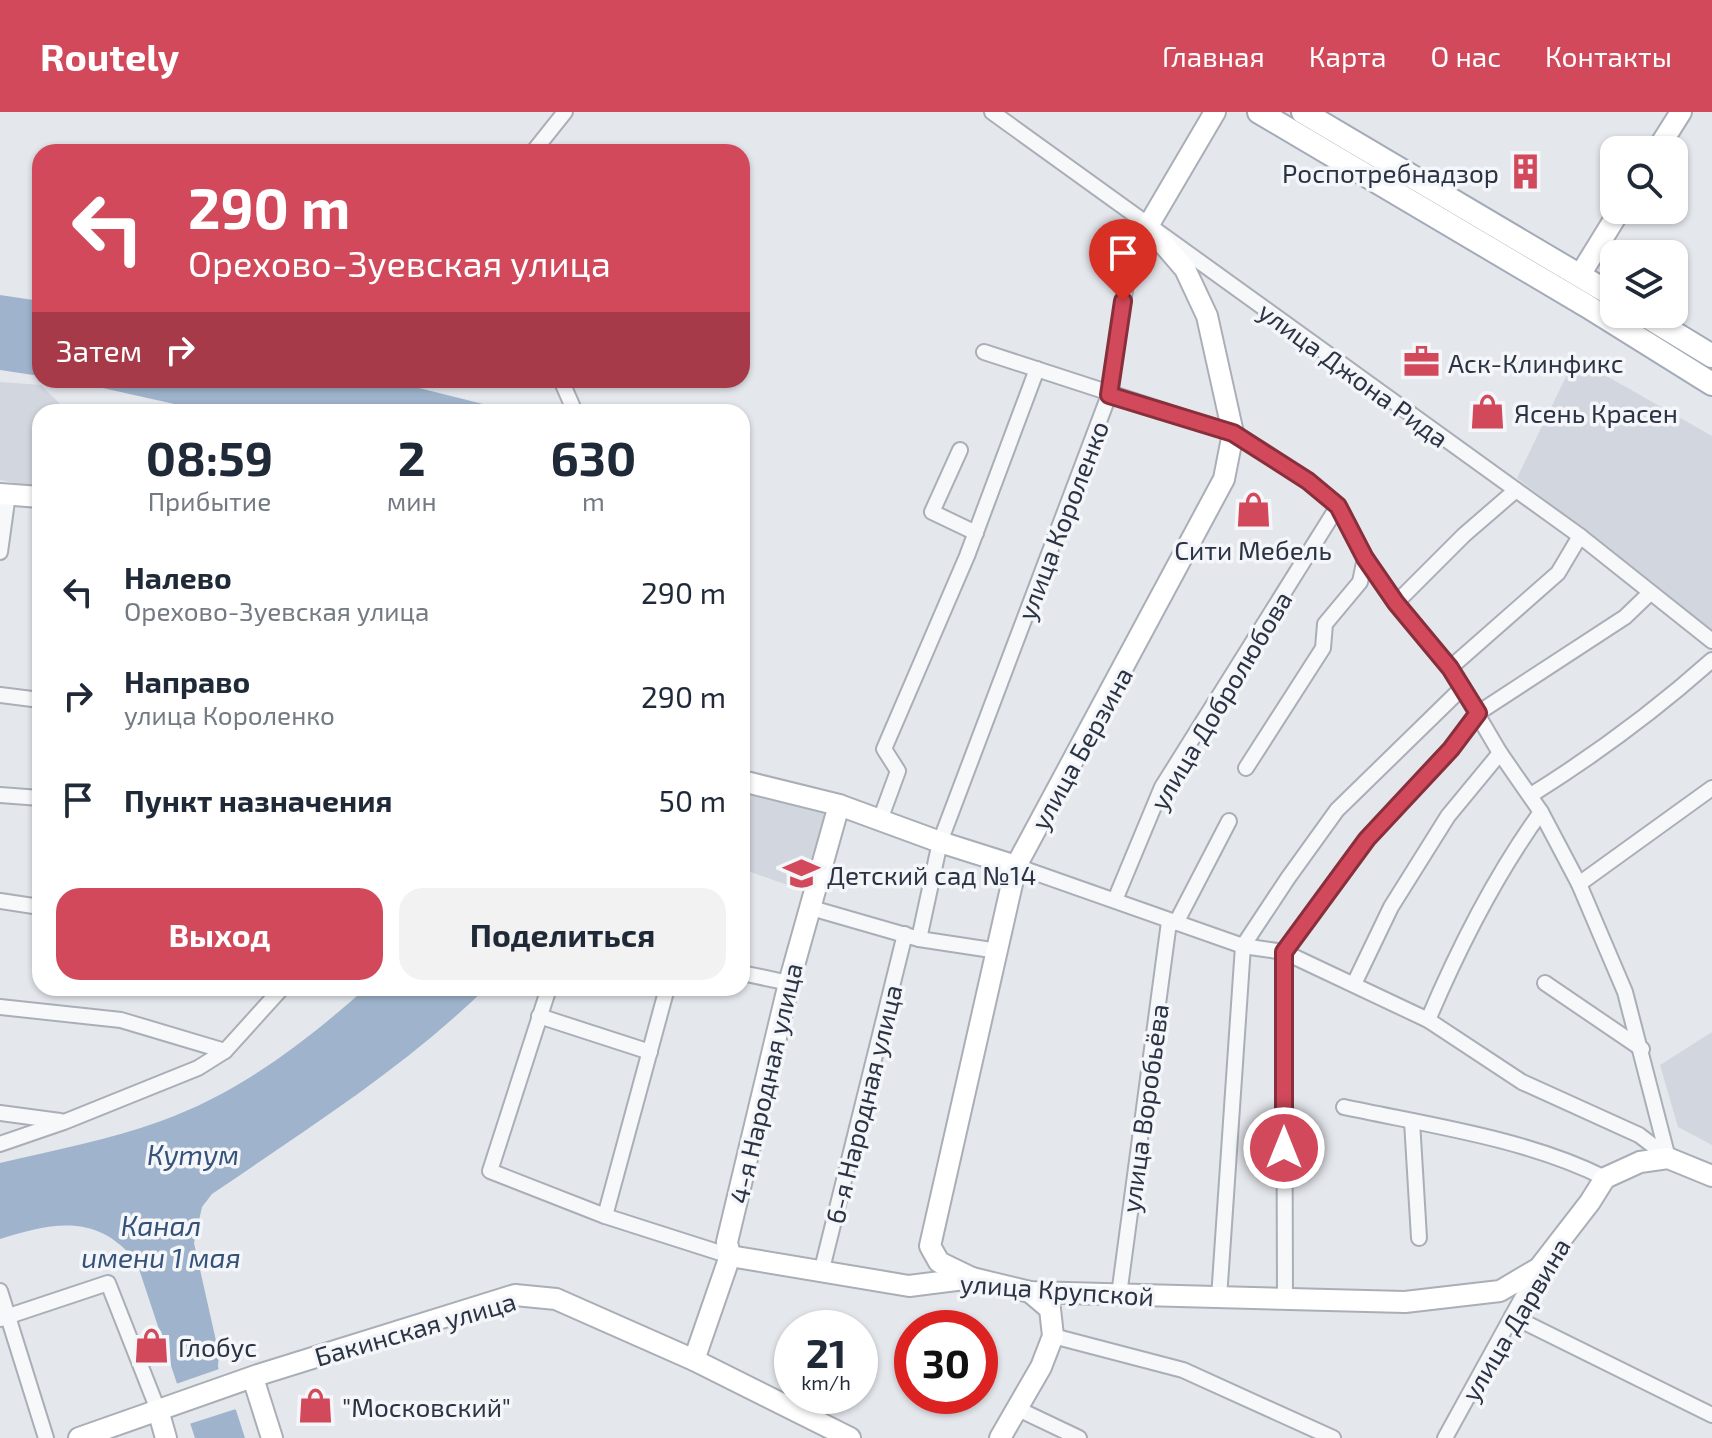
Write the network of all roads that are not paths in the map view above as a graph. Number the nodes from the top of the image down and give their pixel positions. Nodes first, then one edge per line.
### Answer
1 (565, 112) edge
2 (992, 112) edge
3 (1215, 112) edge
4 (1259, 112) edge
5 (1303, 112) edge
6 (1681, 112) edge
7 (1666, 136) edge
8 (539, 144) edge
9 (1611, 224) edge
10 (1148, 226) junction
11 (1580, 275) junction
12 (1600, 287) edge
13 (1567, 296) junction
14 (1665, 328) edge
15 (1674, 334) junction
16 (984, 352) dead end
17 (1662, 354) junction
18 (1712, 356) edge
19 (1037, 369) junction
20 (1712, 384) edge
21 (1109, 395) junction
22 (1233, 433) junction
23 (960, 450) dead end
24 (1516, 490) junction
25 (4, 494) edge
26 (32, 496) edge
27 (1338, 506) junction
28 (976, 533) junction
29 (1580, 536) junction
30 (0, 552) edge
31 (1365, 558) junction
32 (1650, 593) junction
33 (1396, 603) junction
34 (1712, 641) edge
35 (1712, 660) edge
36 (1450, 668) junction
37 (1461, 689) junction
38 (0, 695) edge
39 (32, 699) edge
40 (1478, 713) junction
41 (1500, 753) junction
42 (1246, 768) dead end
43 (750, 783) edge
44 (1712, 788) edge
45 (0, 795) edge
46 (1531, 795) junction
47 (32, 797) edge
48 (839, 805) junction
49 (1541, 812) junction
50 (880, 820) junction
51 (1229, 821) dead end
52 (940, 842) junction
53 (1016, 866) junction
54 (1579, 884) junction
55 (1115, 900) junction
56 (0, 901) edge
57 (32, 906) edge
58 (808, 907) junction
59 (1172, 922) junction
60 (912, 936) junction
61 (1243, 946) junction
62 (998, 951) junction
63 (1284, 952) junction
64 (750, 975) edge
65 (789, 983) junction
66 (1545, 983) dead end
67 (1354, 984) junction
68 (275, 996) edge
69 (546, 996) edge
70 (665, 996) edge
71 (0, 1007) edge
72 (539, 1016) junction
73 (1428, 1020) junction
74 (1642, 1049) junction
75 (225, 1051) junction
76 (650, 1052) junction
77 (1344, 1107) dead end
78 (0, 1113) edge
79 (1412, 1121) junction
80 (64, 1122) junction
81 (0, 1144) edge
82 (1668, 1158) junction
83 (1712, 1176) edge
84 (1605, 1178) junction
85 (605, 1216) junction
86 (1419, 1238) dead end
87 (730, 1256) junction
88 (1539, 1268) junction
89 (821, 1273) junction
90 (972, 1278) junction
91 (0, 1291) edge
92 (1030, 1292) junction
93 (1119, 1295) junction
94 (1219, 1298) junction
95 (1285, 1300) junction
96 (1512, 1316) junction
97 (4, 1318) edge
98 (1053, 1336) junction
99 (694, 1360) junction
100 (246, 1380) junction
101 (165, 1408) junction
102 (1016, 1408) junction
103 (1712, 1415) edge
104 (46, 1438) edge
105 (79, 1438) edge
106 (166, 1438) edge
107 (272, 1438) edge
108 (850, 1438) edge
109 (1000, 1438) edge
110 (1079, 1438) edge
111 (1333, 1438) edge
112 (1445, 1438) edge

1 - 8 street
2 - 10 street, улица Джона Рида
3 - 10 main road, улица Короленко
4 - 13 main road
5 - 11 main road
6 - 7 main road
9 - 11 main road
10 - 21 street, улица Короленко
10 - 22 main road, улица Берзина
10 - 24 street, улица Джона Рида
11 - 12 main road
11 - 13 main road
13 - 17 main road
14 - 15 main road
15 - 17 main road
15 - 18 main road
16 - 19 street
17 - 20 main road
19 - 21 street
19 - 28 street
21 - 22 street
21 - 52 street, улица Короленко
22 - 27 street
22 - 53 main road, улица Берзина
23 - 28 street
24 - 29 street, улица Джона Рида
24 - 33 street
25 - 26 main road
25 - 30 street
27 - 31 street
27 - 55 street, улица Добролюбова
28 - 50 street
29 - 32 street, улица Джона Рида
29 - 36 street
31 - 33 street
31 - 42 street
32 - 34 street, улица Джона Рида
32 - 40 street
33 - 36 street
35 - 46 street
36 - 37 street
37 - 40 street
37 - 61 street
38 - 39 street
40 - 41 street
40 - 63 street
41 - 46 street
41 - 67 street
43 - 48 main road
44 - 54 street
45 - 47 street
46 - 49 street
48 - 50 main road
48 - 58 main road, 4-я Народная улица
49 - 54 street
49 - 73 street
50 - 52 main road
51 - 59 street, улица Воробьёва
52 - 53 main road
52 - 60 street, улица Короленко
53 - 55 street
53 - 62 main road, улица Берзина
54 - 74 street
55 - 59 street
56 - 57 street
58 - 60 street
58 - 65 main road, 4-я Народная улица
59 - 61 street
59 - 93 street, улица Воробьёва
60 - 62 street
60 - 89 street, 6-я Народная улица
61 - 63 street
61 - 94 street
62 - 90 main road, улица Берзина
63 - 67 street
63 - 95 street
64 - 65 street
65 - 87 main road, 4-я Народная улица
66 - 74 street
67 - 73 street
68 - 75 street
69 - 72 street
70 - 76 street
71 - 75 street
72 - 76 street
72 - 85 street, улица Крупской
73 - 82 street
74 - 82 street
75 - 80 street
76 - 85 street
77 - 79 street
78 - 80 street
79 - 84 street
79 - 86 street
80 - 81 street
82 - 83 main road
82 - 84 main road
84 - 88 main road, улица Дарвина
85 - 87 street, улица Крупской
87 - 89 main road, улица Крупской
87 - 99 main road, 4-я Народная улица
88 - 95 main road, улица Крупской
88 - 96 street, улица Дарвина
89 - 90 main road, улица Крупской
90 - 92 main road, улица Крупской
91 - 97 street
92 - 93 main road, улица Крупской
92 - 98 main road
93 - 94 main road, улица Крупской
94 - 95 main road, улица Крупской
96 - 103 street
96 - 112 street, улица Дарвина
97 - 101 street
97 - 104 street
98 - 102 main road
98 - 111 street
99 - 100 main road, Бакинская улица
99 - 108 main road, Бакинская улица
100 - 101 main road, Бакинская улица
100 - 107 main road
101 - 105 main road, Бакинская улица
101 - 106 main road
102 - 109 main road
102 - 110 street

